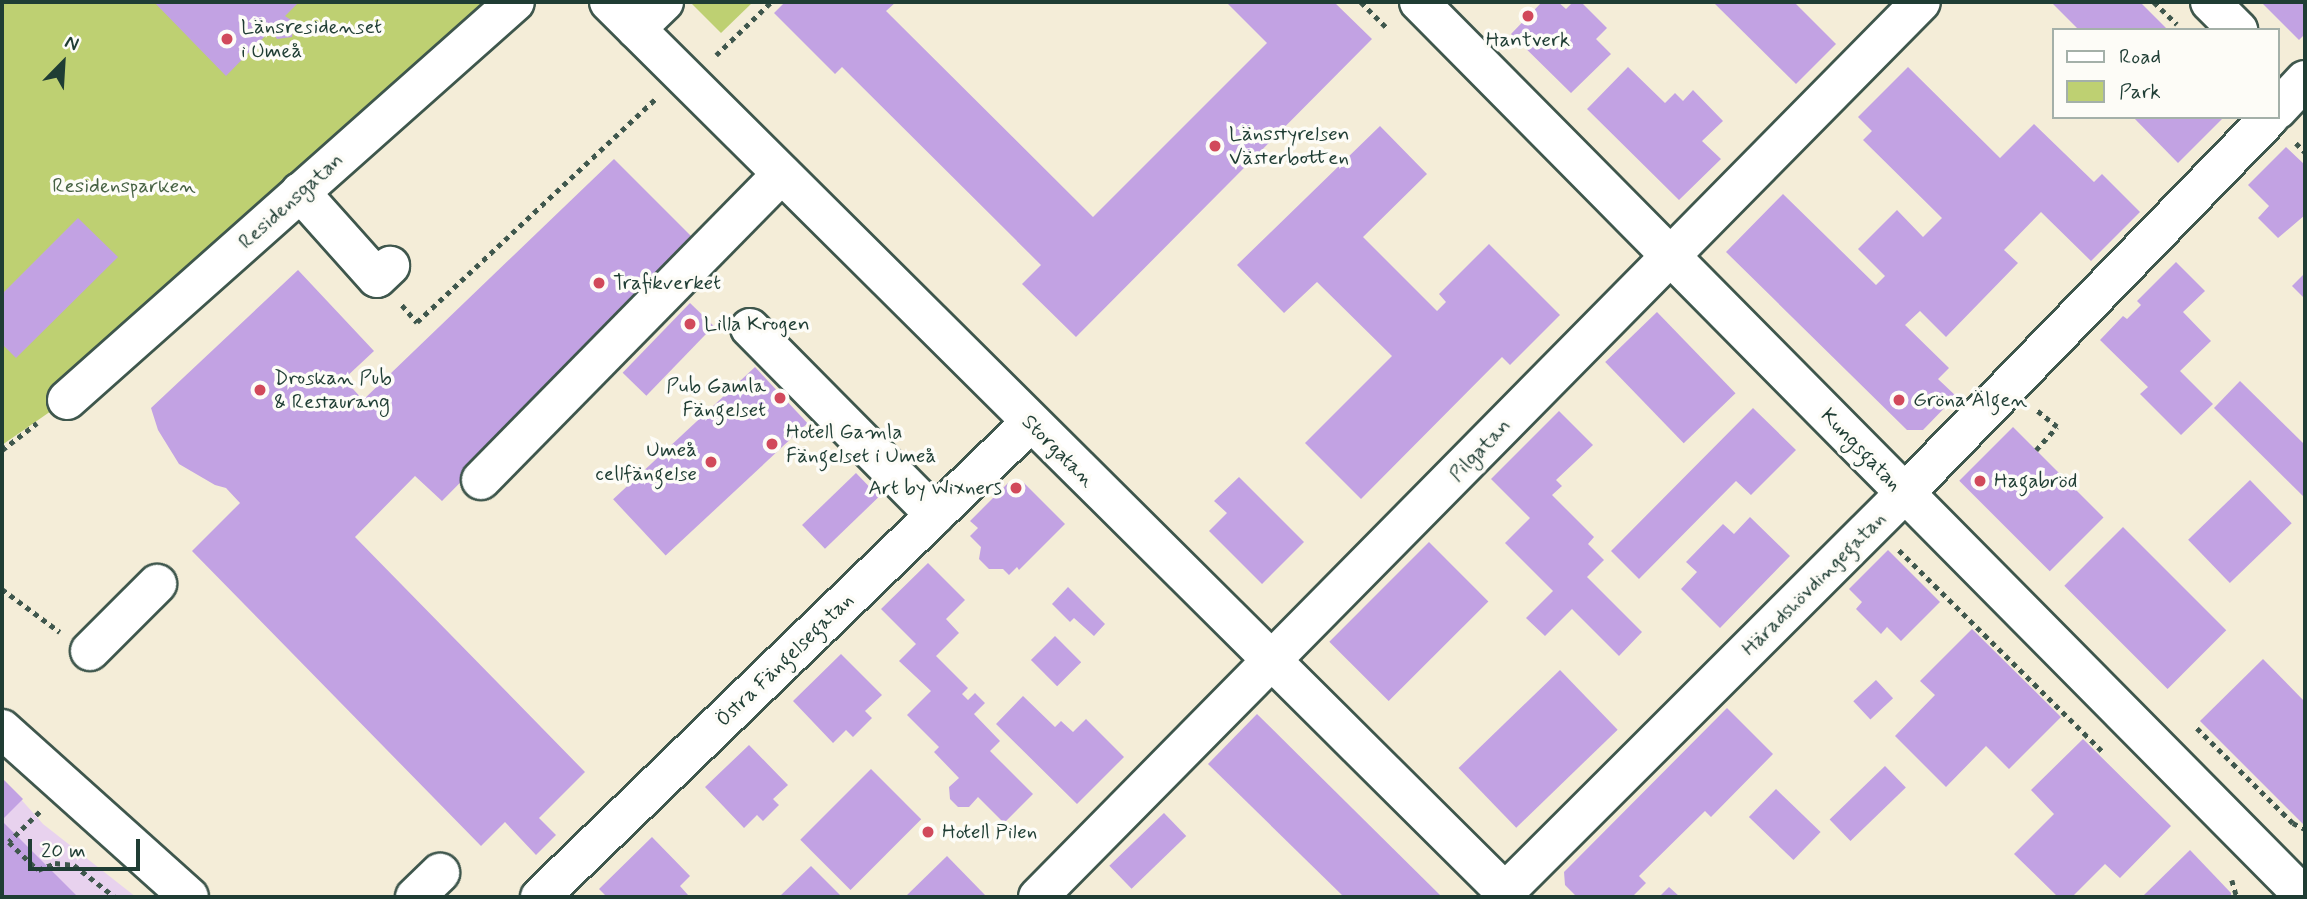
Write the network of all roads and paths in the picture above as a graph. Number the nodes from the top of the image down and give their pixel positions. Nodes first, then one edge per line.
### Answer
1 (515, 2) edge
2 (610, 2) edge
3 (664, 2) edge
4 (771, 2) edge
5 (1419, 2) edge
6 (1921, 2) edge
7 (2154, 2) edge
8 (2210, 2) edge
9 (2180, 28) edge
10 (2236, 28) edge
11 (636, 29) junction
12 (685, 78) junction
13 (2289, 100) edge
14 (2270, 119) edge
15 (2305, 152) edge
16 (782, 174) junction
17 (300, 192) junction
18 (1671, 254) junction
19 (383, 272) joint
20 (750, 328) dead end
21 (67, 400) joint
22 (2032, 406) dead end
23 (1030, 423) junction
24 (2, 450) edge
25 (2036, 450) dead end
26 (481, 480) dead end
27 (1904, 495) junction
28 (935, 515) junction
29 (1874, 525) junction
30 (157, 584) dead end
31 (2, 589) edge
32 (90, 651) joint
33 (1271, 663) junction
34 (2196, 727) dead end
35 (2, 729) edge
36 (2107, 756) dead end
37 (48, 804) dead end
38 (2305, 829) edge
39 (2224, 872) dead end
40 (2303, 895) edge
41 (1505, 896) edge
42 (115, 897) edge
43 (189, 897) edge
44 (540, 897) edge
45 (1038, 897) edge
46 (2237, 897) edge

1 - 17 street, Residensgatan
2 - 11 street, Storgatan
3 - 11 street
4 - 12 path
5 - 18 street, Kungsgatan
6 - 18 street, Pilgatan
7 - 9 path
8 - 10 street
11 - 12 street, Storgatan
12 - 16 street, Storgatan
12 - 19 path
13 - 15 path
14 - 27 street, Häradshövdingegatan
16 - 23 street, Storgatan
16 - 26 street
17 - 19 street
17 - 21 street, Residensgatan
18 - 27 street, Kungsgatan
18 - 33 street, Pilgatan
20 - 28 street
21 - 24 path
22 - 25 path
23 - 28 street, Östra Fängelsegatan
23 - 33 street, Storgatan
27 - 29 street, Häradshövdingegatan
27 - 40 street, Kungsgatan
28 - 44 street, Östra Fängelsegatan
29 - 36 path
29 - 41 street, Häradshövdingegatan
30 - 32 street
31 - 32 path
33 - 41 street, Storgatan
33 - 45 street, Pilgatan
34 - 38 path
35 - 43 street
37 - 42 path
39 - 46 path

